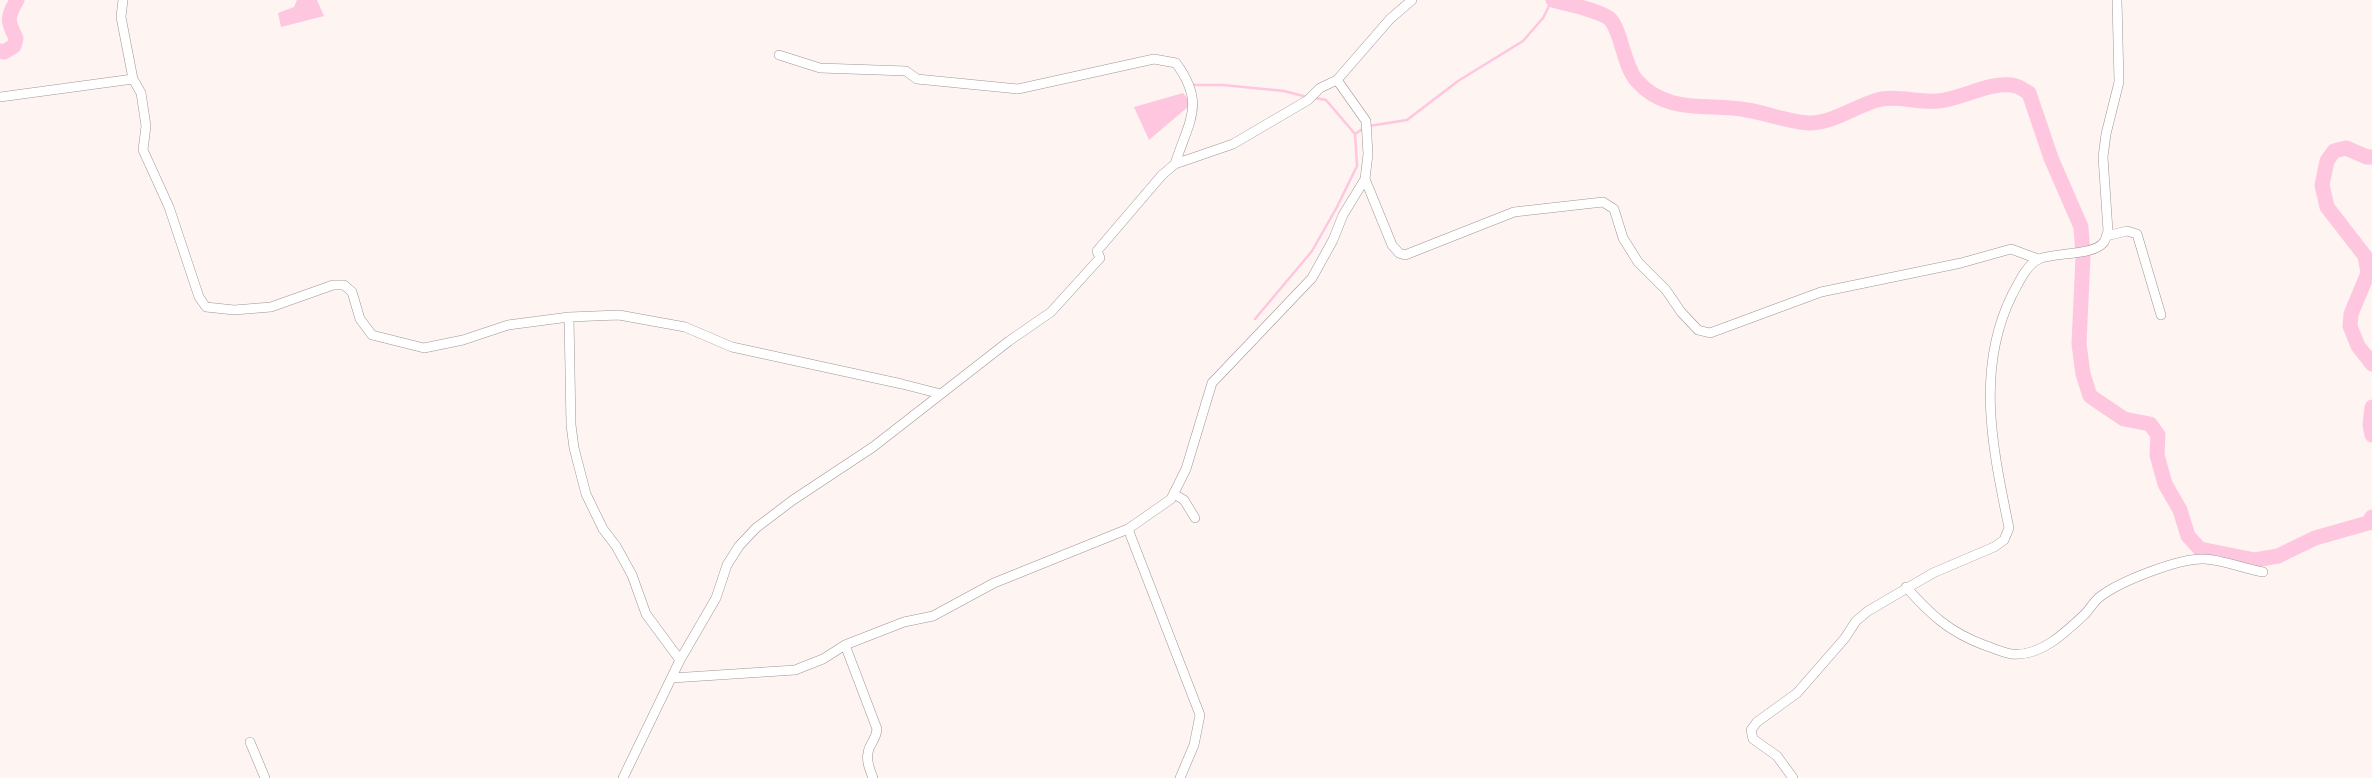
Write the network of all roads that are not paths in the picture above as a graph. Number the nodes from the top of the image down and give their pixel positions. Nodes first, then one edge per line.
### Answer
1 (123, 0) edge
2 (1412, 0) edge
3 (2117, 0) edge
4 (779, 55) dead end
5 (133, 79) junction
6 (1337, 80) junction
7 (0, 98) edge
8 (1175, 164) junction
9 (1365, 179) junction
10 (2106, 236) junction
11 (2038, 259) junction
12 (2161, 316) dead end
13 (569, 318) junction
14 (941, 394) junction
15 (1174, 494) junction
16 (1195, 518) dead end
17 (1128, 529) junction
18 (2263, 572) dead end
19 (1906, 587) junction
20 (845, 645) junction
21 (680, 660) junction
22 (672, 678) junction
23 (250, 742) dead end
24 (265, 778) edge
25 (623, 778) edge
26 (873, 778) edge
27 (1180, 778) edge
28 (1793, 778) edge

1 - 5 street
2 - 6 street
3 - 10 street
4 - 8 street
5 - 7 street
5 - 13 street
6 - 8 street
6 - 9 street
8 - 14 street
9 - 11 street
9 - 15 street
10 - 11 street
10 - 12 street
11 - 19 street
13 - 14 street
13 - 21 street
14 - 21 street
15 - 16 street
15 - 17 street
17 - 20 street
17 - 27 street
18 - 19 street
19 - 28 street
20 - 22 street
20 - 26 street
21 - 22 street
22 - 25 street
23 - 24 street

